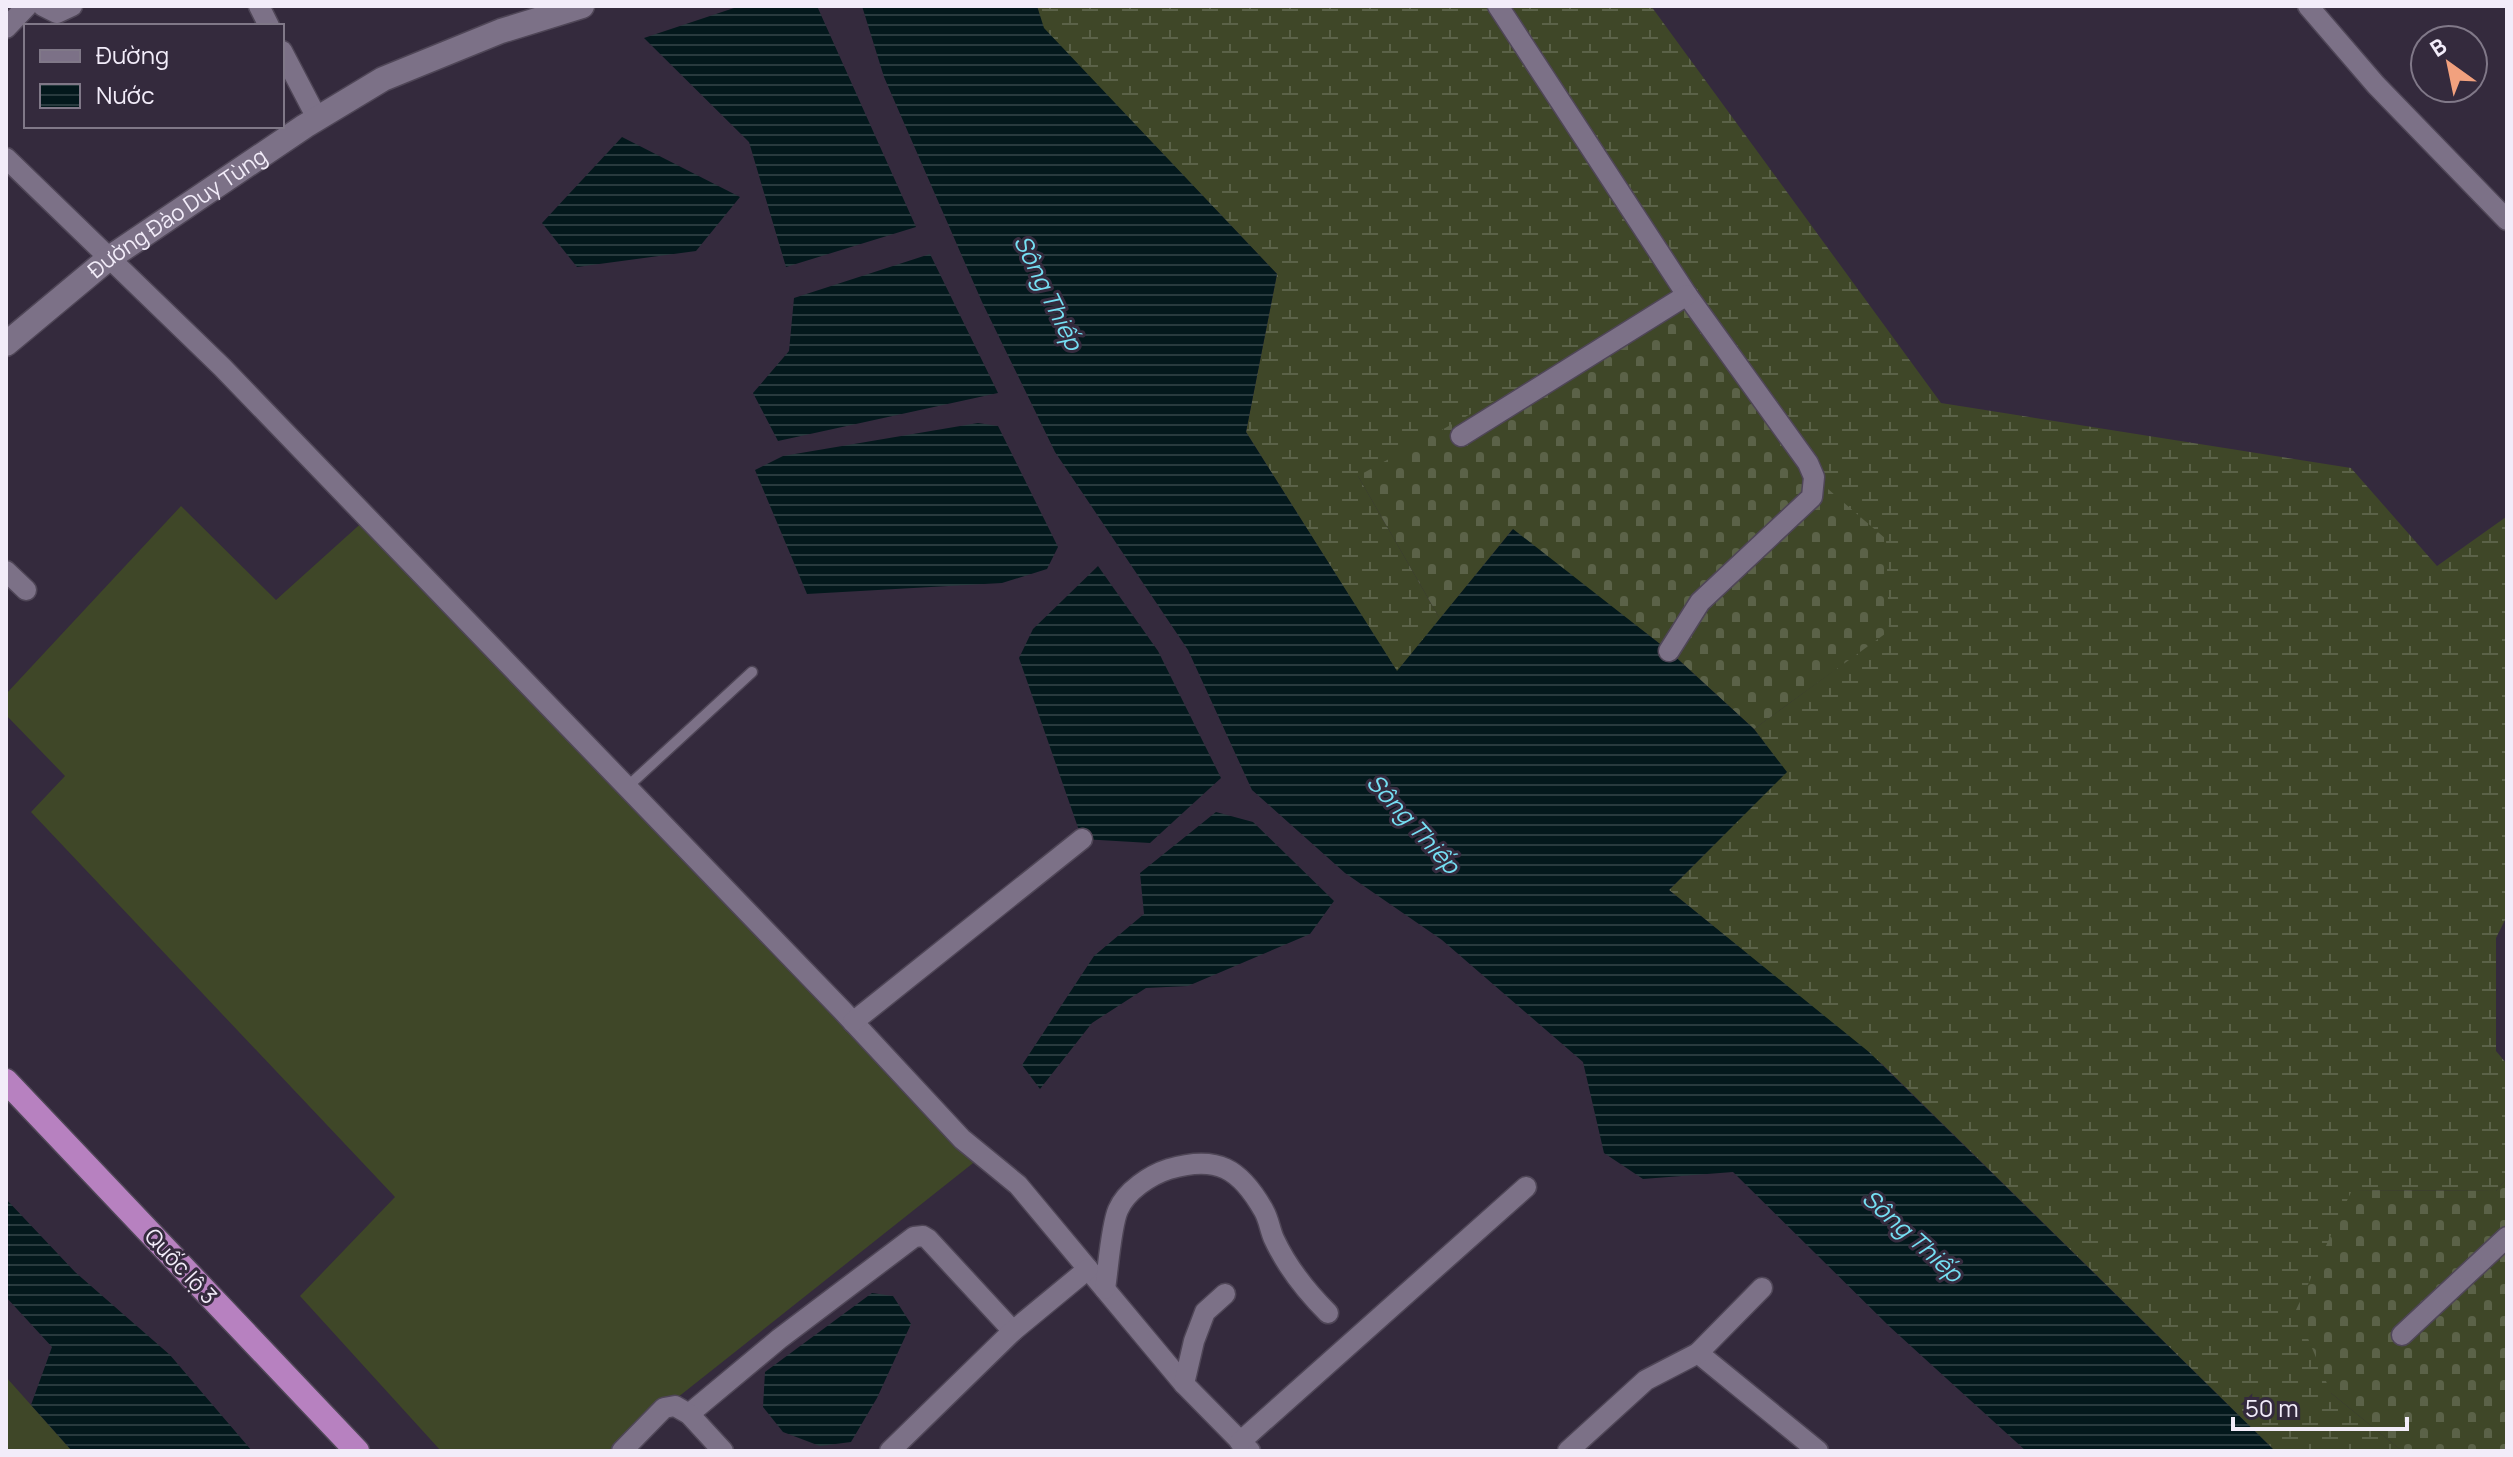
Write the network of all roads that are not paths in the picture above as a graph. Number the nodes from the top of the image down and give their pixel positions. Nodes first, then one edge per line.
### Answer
1 (27, 6) edge
2 (43, 6) edge
3 (72, 6) edge
4 (259, 6) edge
5 (582, 6) edge
6 (1498, 6) edge
7 (2308, 6) edge
8 (268, 24) edge
9 (6, 28) edge
10 (284, 55) edge
11 (317, 118) junction
12 (6, 158) edge
13 (2507, 220) edge
14 (108, 259) junction
15 (1687, 295) junction
16 (6, 344) edge
17 (1461, 436) dead end
18 (6, 571) edge
19 (26, 590) dead end
20 (1669, 651) dead end
21 (752, 672) dead end
22 (626, 788) junction
23 (1082, 839) dead end
24 (853, 1022) junction
25 (6, 1081) edge
26 (1526, 1187) dead end
27 (2504, 1246) edge
28 (1088, 1269) junction
29 (1762, 1288) dead end
30 (1105, 1289) junction
31 (1225, 1294) dead end
32 (1328, 1313) dead end
33 (1013, 1331) junction
34 (2402, 1335) dead end
35 (1698, 1353) junction
36 (1184, 1384) junction
37 (689, 1414) junction
38 (1245, 1446) edge
39 (357, 1451) edge
40 (622, 1451) edge
41 (723, 1451) edge
42 (890, 1451) edge
43 (1568, 1451) edge
44 (1818, 1451) edge

1 - 9 street
2 - 3 street
4 - 8 street
5 - 11 street, Đường Đào Duy Tùng
6 - 15 street
7 - 13 street
10 - 11 street
11 - 14 street, Đường Đào Duy Tùng
12 - 14 street
14 - 16 street, Đường Đào Duy Tùng
14 - 22 street
15 - 17 street
15 - 20 street
18 - 19 street
21 - 22 lane
22 - 24 street
23 - 24 street
24 - 28 street
25 - 39 highway, Quốc lộ 3
26 - 38 street
27 - 34 street
28 - 30 street
28 - 33 street
29 - 35 street
30 - 32 street
30 - 36 street
31 - 36 street
33 - 37 street
33 - 42 street
35 - 43 street
35 - 44 street
36 - 38 street
37 - 40 street
37 - 41 street

